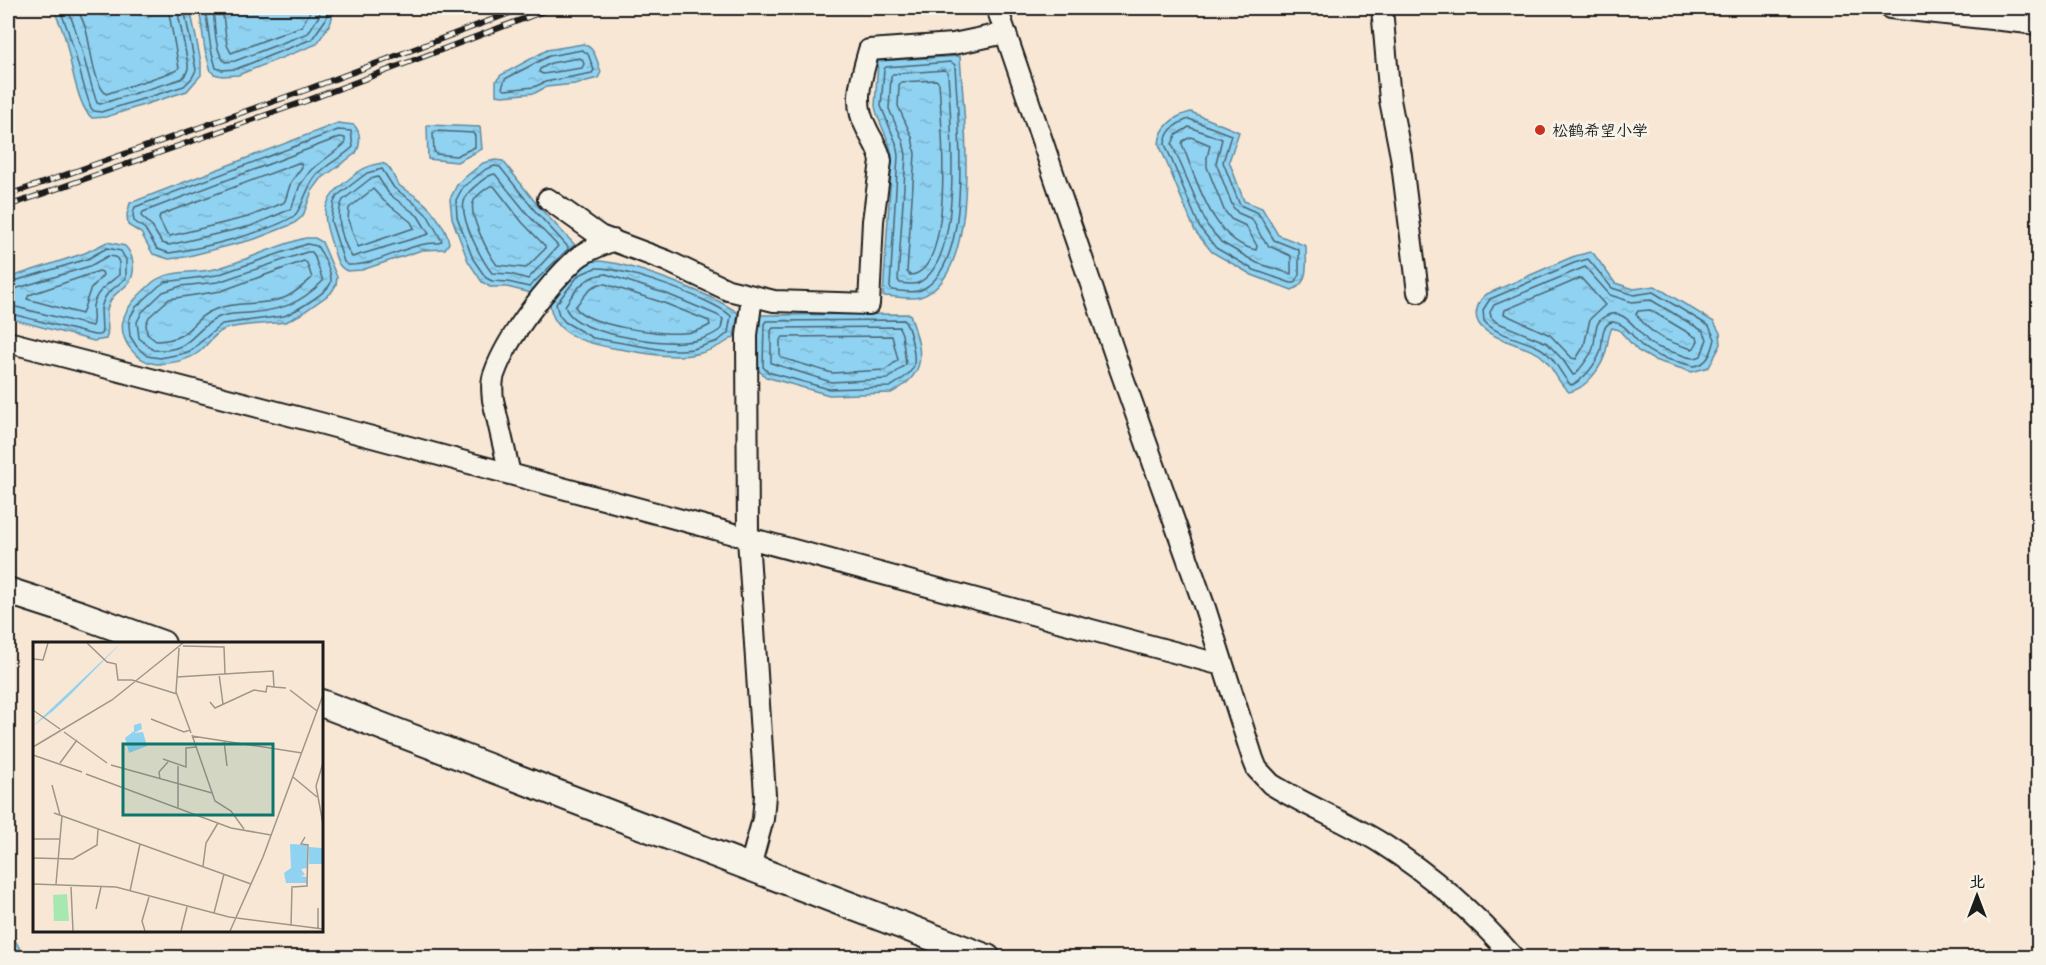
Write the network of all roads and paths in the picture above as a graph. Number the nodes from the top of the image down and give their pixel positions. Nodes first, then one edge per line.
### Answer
1 (997, 8) edge
2 (1382, 8) edge
3 (1890, 8) edge
4 (2038, 24) edge
5 (1006, 33) junction
6 (548, 199) dead end
7 (613, 240) junction
8 (1419, 292) dead end
9 (752, 296) junction
10 (8, 342) edge
11 (510, 474) junction
12 (748, 538) junction
13 (8, 591) edge
14 (156, 642) edge
15 (1222, 665) junction
16 (322, 704) edge
17 (750, 867) junction
18 (987, 957) edge
19 (1514, 957) edge

1 - 5 street
2 - 8 street
3 - 4 street
5 - 9 street
5 - 15 street
6 - 7 street
7 - 9 street
7 - 11 street
9 - 12 street
10 - 11 street
11 - 12 street
12 - 15 street
12 - 17 street
13 - 14 main road
15 - 19 street
16 - 17 main road
17 - 18 main road

